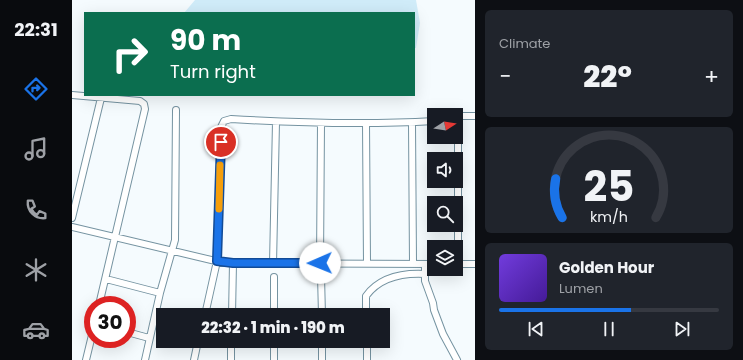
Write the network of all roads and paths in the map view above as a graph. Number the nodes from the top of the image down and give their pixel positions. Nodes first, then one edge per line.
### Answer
1 (72, 95) edge
2 (101, 98) junction
3 (176, 110) dead end
4 (463, 116) edge
5 (475, 116) edge
6 (276, 122) junction
7 (427, 122) edge
8 (321, 123) junction
9 (366, 123) junction
10 (412, 123) junction
11 (457, 144) edge
12 (72, 218) edge
13 (72, 227) edge
14 (116, 237) junction
15 (457, 240) edge
16 (172, 250) junction
17 (217, 261) junction
18 (233, 263) junction
19 (320, 263) junction
20 (367, 263) junction
21 (413, 263) junction
22 (273, 264) junction
23 (424, 264) joint
24 (463, 264) edge
25 (475, 264) edge
26 (424, 274) junction
27 (321, 276) dead end
28 (274, 277) dead end
29 (106, 279) junction
30 (160, 293) junction
31 (101, 296) edge
32 (207, 308) edge
33 (232, 308) edge
34 (274, 308) edge
35 (322, 308) edge
36 (366, 308) edge
37 (136, 334) edge
38 (150, 338) junction
39 (89, 348) edge
40 (197, 348) edge
41 (231, 348) edge
42 (274, 348) edge
43 (322, 348) edge
44 (366, 348) edge
45 (86, 360) edge
46 (144, 360) edge
47 (194, 360) edge
48 (231, 360) edge
49 (274, 360) edge
50 (322, 360) edge
51 (367, 360) edge
52 (457, 360) edge

1 - 2 street
2 - 12 street
2 - 14 street
3 - 16 street
4 - 5 street
6 - 8 street
6 - 17 street
6 - 22 street
7 - 10 street
8 - 9 street
8 - 19 street
9 - 10 street
9 - 20 street
10 - 21 street
11 - 15 street
13 - 14 street
14 - 16 street
14 - 29 street
16 - 17 street
16 - 30 street
17 - 18 street
17 - 32 street
18 - 22 street
18 - 33 street
19 - 20 street
19 - 22 street
20 - 21 street
21 - 23 street
23 - 26 street
24 - 25 street
26 - 36 street
26 - 52 street
27 - 35 street
28 - 34 street
29 - 30 street
29 - 31 street
30 - 38 street
37 - 38 street
38 - 46 street
39 - 45 street
40 - 47 street
41 - 48 street
42 - 49 street
43 - 50 street
44 - 51 street

